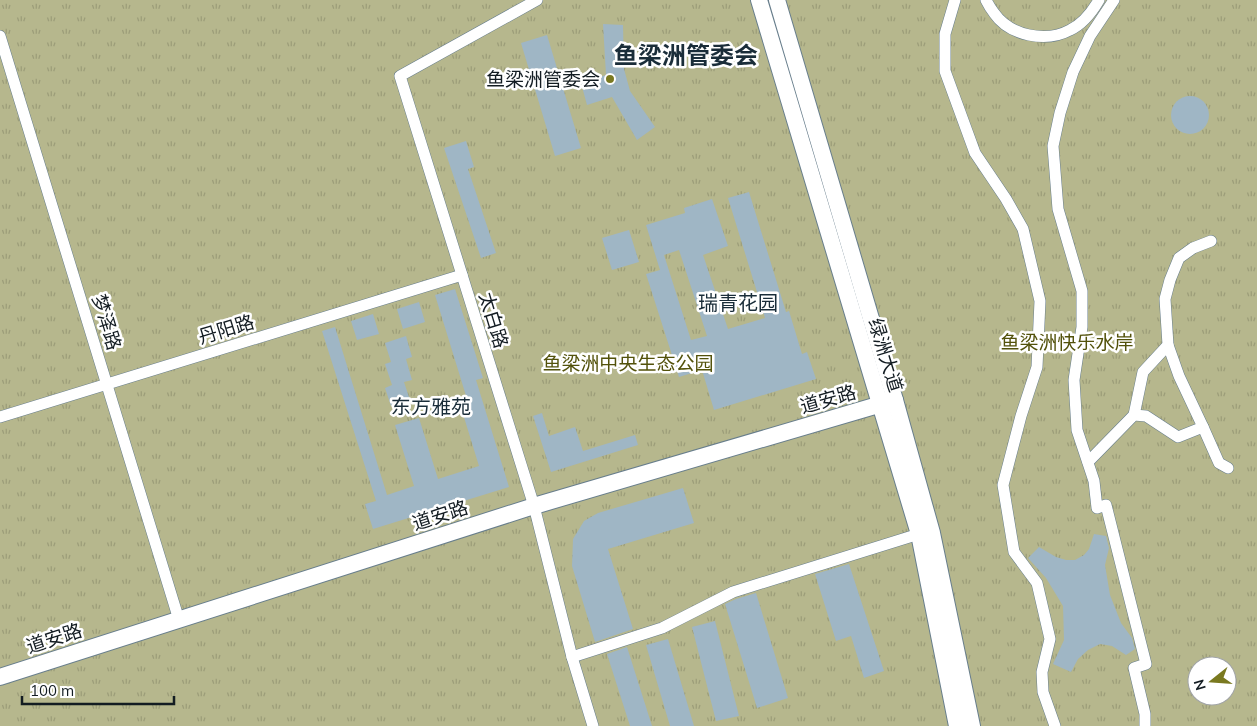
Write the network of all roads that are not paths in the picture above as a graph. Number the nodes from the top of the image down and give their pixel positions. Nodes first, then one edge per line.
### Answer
1 (537, 0) edge
2 (759, 0) edge
3 (777, 0) edge
4 (954, 0) edge
5 (986, 0) edge
6 (1099, 0) edge
7 (1114, 0) edge
8 (1092, 22) junction
9 (0, 36) edge
10 (1211, 241) dead end
11 (462, 275) junction
12 (1168, 345) junction
13 (108, 384) junction
14 (888, 402) junction
15 (1134, 415) junction
16 (0, 417) edge
17 (1203, 427) junction
18 (1088, 462) junction
19 (1228, 468) dead end
20 (534, 506) junction
21 (919, 534) junction
22 (180, 620) junction
23 (572, 657) junction
24 (0, 677) edge
25 (593, 726) edge
26 (957, 726) edge
27 (972, 726) edge
28 (1055, 726) edge
29 (1145, 726) edge

1 - 11 street, 太白路
2 - 14 main road, 绿洲大道
3 - 14 main road, 绿洲大道
4 - 28 street
5 - 8 street
6 - 8 street
7 - 8 street
8 - 18 street
9 - 13 street, 梦泽路
10 - 12 street
11 - 13 street, 丹阳路
11 - 20 street, 太白路
12 - 15 street
12 - 17 street
13 - 16 street, 丹阳路
13 - 22 street, 梦泽路
14 - 20 main road, 道安路
14 - 21 main road, 绿洲大道
14 - 27 main road, 绿洲大道
15 - 17 street
15 - 18 street
17 - 19 street
18 - 29 street
20 - 22 main road, 道安路
20 - 23 street, 太白路
21 - 23 street
21 - 26 main road, 绿洲大道
22 - 24 main road, 道安路
23 - 25 street, 太白路

